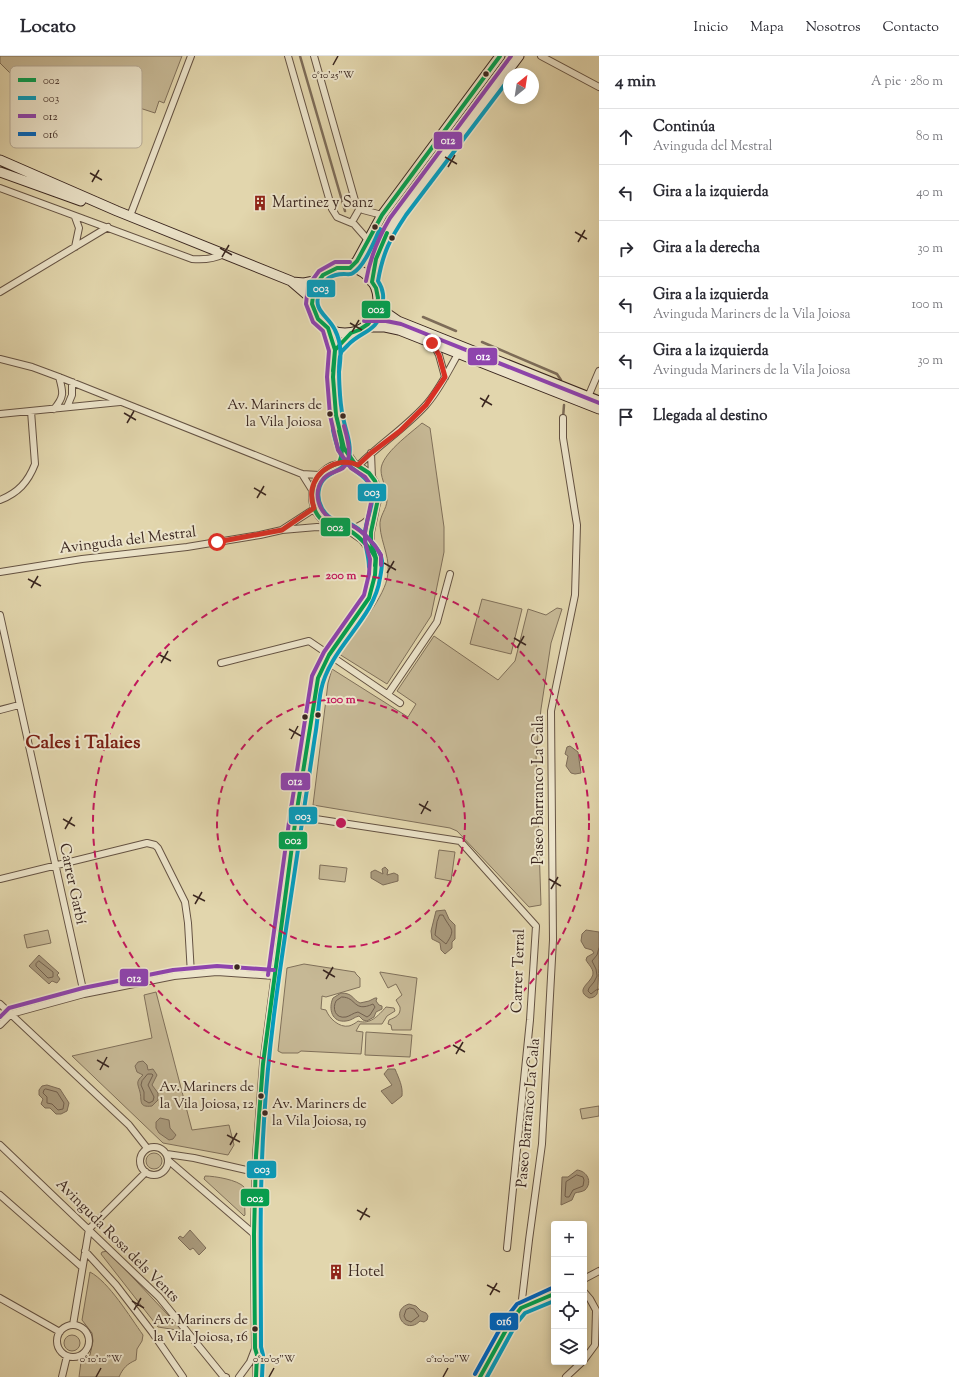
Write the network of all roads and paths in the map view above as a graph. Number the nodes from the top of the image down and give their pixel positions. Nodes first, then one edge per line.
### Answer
1 (192, 56) edge
2 (288, 56) edge
3 (314, 56) edge
4 (500, 56) edge
5 (519, 56) edge
6 (541, 56) edge
7 (599, 87) edge
8 (0, 154) edge
9 (0, 160) edge
10 (22, 169) junction
11 (0, 172) edge
12 (0, 188) edge
13 (360, 208) junction
14 (117, 211) junction
15 (382, 215) junction
16 (130, 216) junction
17 (75, 217) junction
18 (352, 222) junction
19 (108, 227) junction
20 (368, 240) junction
21 (75, 248) junction
22 (224, 254) junction
23 (350, 268) junction
24 (318, 280) junction
25 (291, 281) junction
26 (372, 282) junction
27 (0, 292) edge
28 (312, 299) junction
29 (378, 303) junction
30 (364, 327) junction
31 (328, 328) junction
32 (351, 332) junction
33 (432, 343) junction
34 (335, 350) junction
35 (458, 354) junction
36 (0, 359) edge
37 (599, 371) edge
38 (59, 377) junction
39 (445, 377) junction
40 (72, 382) junction
41 (588, 397) junction
42 (599, 401) edge
43 (122, 402) junction
44 (67, 408) junction
45 (599, 408) edge
46 (54, 409) junction
47 (30, 411) junction
48 (0, 414) edge
49 (563, 418) dead end
50 (344, 448) junction
51 (371, 453) junction
52 (339, 463) junction
53 (357, 464) junction
54 (302, 474) junction
55 (319, 475) junction
56 (372, 478) junction
57 (312, 490) junction
58 (0, 500) edge
59 (314, 508) junction
60 (376, 508) junction
61 (337, 528) junction
62 (346, 529) junction
63 (282, 530) junction
64 (376, 558) junction
65 (0, 572) edge
66 (450, 574) dead end
67 (0, 615) edge
68 (329, 655) junction
69 (220, 663) dead end
70 (388, 694) junction
71 (400, 703) dead end
72 (19, 705) junction
73 (0, 710) edge
74 (296, 816) junction
75 (55, 866) junction
76 (0, 879) edge
77 (191, 974) junction
78 (274, 976) junction
79 (84, 994) junction
80 (0, 1004) edge
81 (11, 1014) junction
82 (0, 1025) edge
83 (0, 1145) edge
84 (147, 1148) junction
85 (167, 1154) junction
86 (169, 1161) junction
87 (146, 1172) junction
88 (255, 1172) junction
89 (0, 1195) edge
90 (89, 1229) junction
91 (254, 1234) junction
92 (508, 1248) dead end
93 (85, 1251) junction
94 (82, 1267) junction
95 (599, 1271) edge
96 (587, 1277) edge
97 (585, 1293) edge
98 (551, 1295) edge
99 (0, 1298) edge
100 (521, 1308) junction
101 (73, 1325) junction
102 (60, 1332) junction
103 (255, 1348) junction
104 (67, 1356) junction
105 (587, 1356) edge
106 (579, 1365) edge
107 (62, 1377) edge
108 (184, 1377) edge
109 (226, 1377) edge
110 (238, 1377) edge
111 (248, 1377) edge
112 (256, 1377) edge
113 (480, 1377) edge
114 (566, 1377) edge

1 - 16 street
2 - 18 street
3 - 13 street
4 - 15 main road
5 - 26 main road
6 - 7 street
8 - 10 main road
9 - 10 main road
10 - 14 main road
11 - 14 main road
12 - 17 street
13 - 15 street
13 - 18 street
14 - 16 main road
15 - 20 main road
16 - 22 main road
17 - 19 street
17 - 21 street
18 - 20 street
19 - 21 street
19 - 22 street
20 - 23 main road
21 - 27 street
22 - 25 main road
23 - 24 main road
23 - 26 main road
24 - 25 main road
24 - 28 main road
25 - 28 main road
26 - 29 main road
28 - 31 main road
29 - 30 main road
29 - 41 main road
30 - 32 main road
30 - 33 main road
31 - 32 main road
31 - 34 street
32 - 34 street
33 - 35 main road
33 - 39 street
34 - 50 street
35 - 39 street
35 - 45 main road
36 - 38 street
37 - 41 street
38 - 40 street
38 - 46 street
39 - 51 street
40 - 43 street
40 - 44 street
41 - 42 main road
43 - 44 street
43 - 54 street
44 - 46 street
46 - 47 street
47 - 48 street
47 - 58 street
49 - 100 street, Paseo Barranco La Cala
50 - 52 street
50 - 53 street
51 - 53 street
51 - 56 street
52 - 53 street
52 - 55 street
53 - 56 street
54 - 55 street
54 - 57 street
55 - 57 street
56 - 60 street
57 - 59 street
59 - 61 street
59 - 63 street, Avinguda del Mestral
60 - 62 street
60 - 64 street
61 - 62 street
61 - 63 street, Avinguda del Mestral
62 - 64 street
63 - 65 street, Avinguda del Mestral
64 - 68 street
66 - 70 street
67 - 72 street, Carrer Garbí
68 - 69 street
68 - 70 street
68 - 74 street
70 - 71 street
72 - 73 street
72 - 75 street, Carrer Garbí
74 - 78 street
74 - 92 street, Carrer Terral
75 - 76 street
75 - 77 street
75 - 79 street, Carrer Garbí
77 - 78 street
77 - 79 street
78 - 88 street
79 - 81 street
80 - 81 street
81 - 82 street
81 - 84 street
83 - 90 street, Avinguda Rosa dels Vents
84 - 85 street
84 - 87 street
85 - 86 street
85 - 88 street
86 - 87 street
86 - 91 street
87 - 90 street
88 - 91 street
89 - 94 street
90 - 93 street
90 - 109 street, Avinguda Rosa dels Vents
91 - 103 street
93 - 94 street
93 - 108 street
94 - 101 street
95 - 96 street
97 - 105 street
98 - 100 street
99 - 102 street
100 - 113 street
101 - 102 street
101 - 104 street
102 - 104 street
103 - 110 street
103 - 112 street
104 - 107 street
106 - 114 street
110 - 111 street

